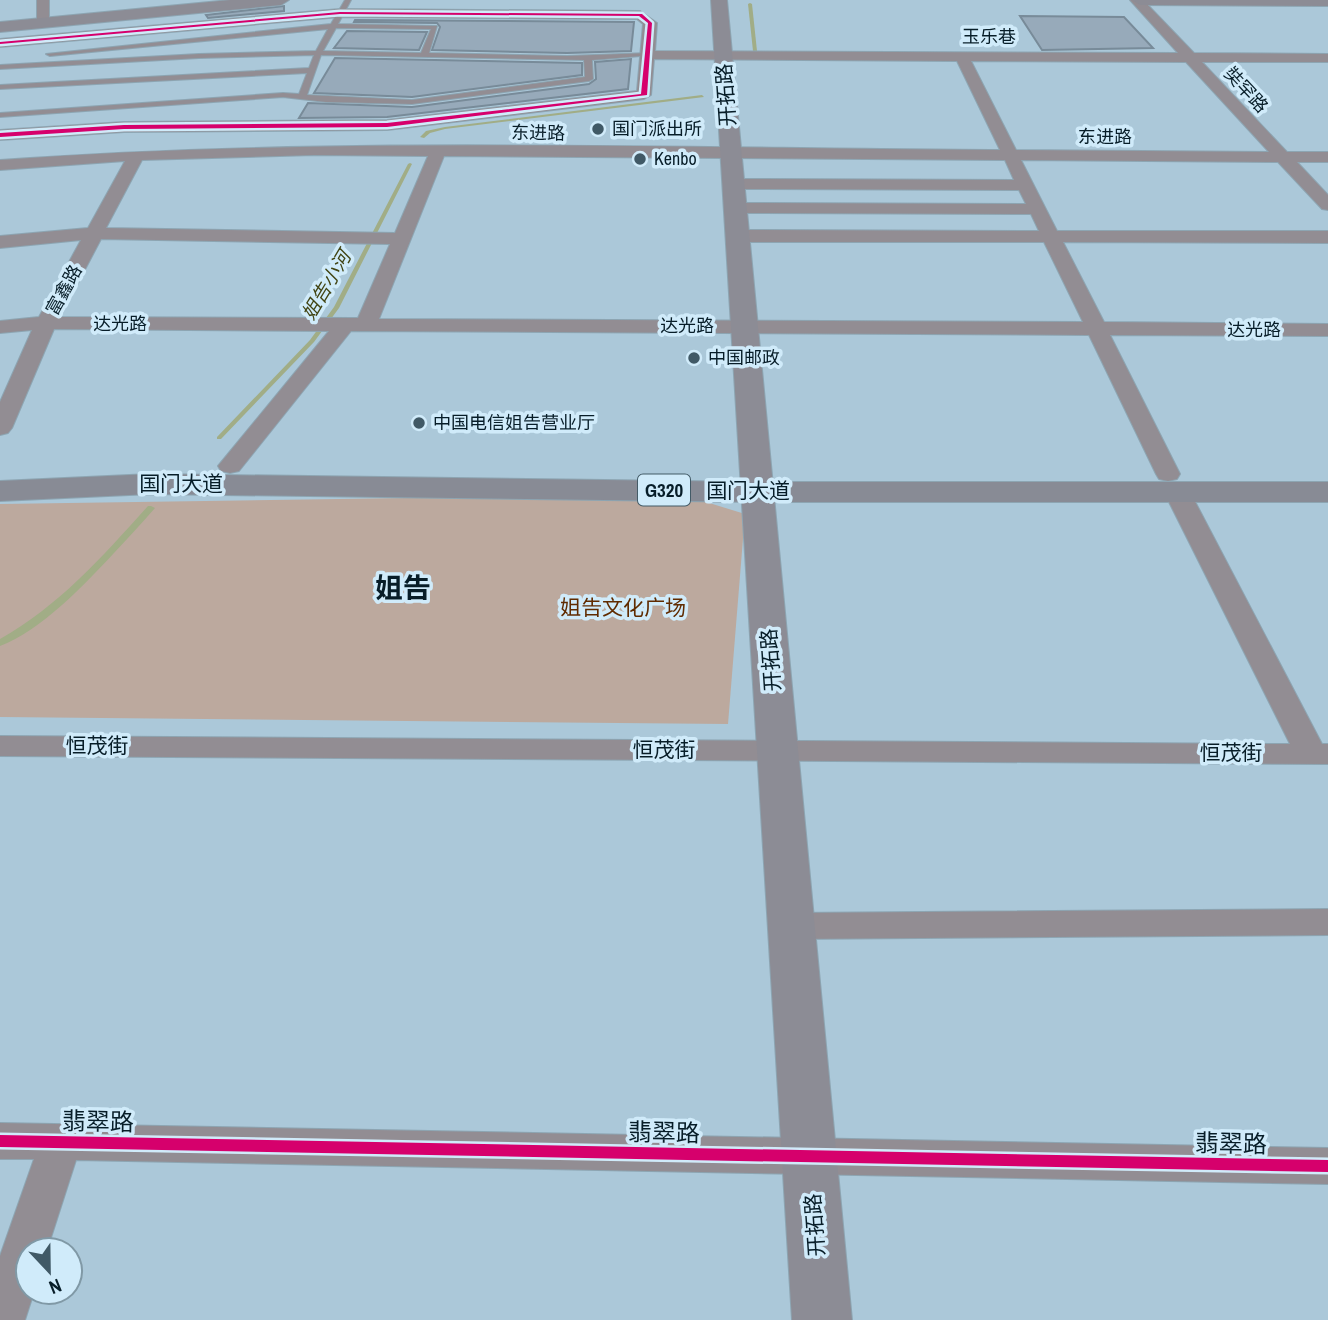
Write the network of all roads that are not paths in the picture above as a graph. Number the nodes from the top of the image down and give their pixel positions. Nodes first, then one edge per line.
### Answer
1 (43, 0) edge
2 (281, 0) edge
3 (348, 0) edge
4 (719, 0) edge
5 (1138, 0) edge
6 (1328, 1) edge
7 (340, 13) junction
8 (44, 23) junction
9 (333, 26) junction
10 (7, 35) edge
11 (318, 53) junction
12 (425, 53) junction
13 (649, 55) junction
14 (723, 55) junction
15 (962, 56) junction
16 (1189, 57) junction
17 (1328, 58) edge
18 (0, 60) edge
19 (588, 60) junction
20 (0, 68) edge
21 (312, 69) junction
22 (0, 87) edge
23 (302, 97) junction
24 (137, 104) junction
25 (0, 115) edge
26 (124, 127) junction
27 (0, 135) edge
28 (438, 151) junction
29 (136, 155) junction
30 (1012, 156) junction
31 (103, 157) junction
32 (1328, 157) edge
33 (1283, 158) junction
34 (0, 165) edge
35 (1026, 185) junction
36 (734, 196) junction
37 (1328, 205) edge
38 (1038, 209) junction
39 (96, 233) junction
40 (1052, 237) junction
41 (1328, 237) edge
42 (393, 239) junction
43 (0, 242) edge
44 (46, 323) junction
45 (349, 325) junction
46 (0, 327) edge
47 (744, 327) junction
48 (1098, 329) junction
49 (1328, 330) edge
50 (0, 428) edge
51 (230, 467) junction
52 (0, 474) edge
53 (1328, 474) edge
54 (757, 481) junction
55 (1172, 483) junction
56 (0, 491) edge
57 (1328, 492) edge
58 (0, 746) edge
59 (778, 751) junction
60 (1319, 754) edge
61 (1328, 922) edge
62 (792, 926) junction
63 (0, 1141) edge
64 (61, 1142) junction
65 (810, 1157) junction
66 (1328, 1167) edge
67 (3, 1306) edge
68 (822, 1320) edge

1 - 8 street
2 - 8 street
3 - 7 lane
4 - 14 street, 开拓路
5 - 6 street
5 - 16 street, 奘罕路
7 - 9 lane
7 - 10 street
7 - 13 street
8 - 10 street
9 - 11 lane
9 - 12 lane
9 - 18 lane
11 - 12 lane
11 - 20 lane
11 - 21 lane
12 - 19 lane
13 - 14 street, 玉乐巷
13 - 19 lane
13 - 26 street
14 - 15 street, 玉乐巷
14 - 36 street, 开拓路
15 - 16 street, 玉乐巷
15 - 30 street
16 - 17 street, 玉乐巷
16 - 33 street, 奘罕路
19 - 23 lane
21 - 22 lane
21 - 23 lane
23 - 24 lane
24 - 25 lane
24 - 26 lane
26 - 27 street
26 - 31 street
28 - 29 street, 东进路
28 - 36 street, 东进路
28 - 42 street
29 - 31 street, 东进路
29 - 39 street, 富鑫路
30 - 33 street, 东进路
30 - 35 street
30 - 36 street, 东进路
31 - 34 street, 东进路
32 - 33 street, 东进路
33 - 37 street, 奘罕路
35 - 36 street
35 - 38 street
36 - 38 street
36 - 40 street
36 - 47 street, 开拓路
38 - 40 street
39 - 42 street
39 - 43 street
39 - 44 street, 富鑫路
40 - 41 street
40 - 48 street
42 - 45 street
44 - 45 street, 达光路
44 - 46 street, 达光路
44 - 50 street, 富鑫路
45 - 47 street, 达光路
45 - 51 street
47 - 48 street, 达光路
47 - 54 street, 开拓路
48 - 49 street, 达光路
48 - 55 street
51 - 52 highway, 国门大道 / G320
51 - 54 highway, 国门大道 / G320
53 - 55 highway, 国门大道 / G320
54 - 55 highway, 国门大道 / G320
54 - 56 highway, 国门大道 / G320
54 - 59 street, 开拓路
55 - 57 highway, 国门大道 / G320
55 - 60 street
58 - 59 street, 恒茂街
59 - 60 street, 恒茂街
59 - 62 street, 开拓路
61 - 62 street
62 - 65 street, 开拓路
63 - 64 street, 翡翠路
64 - 65 street, 翡翠路
64 - 67 street
65 - 66 street, 翡翠路
65 - 68 street, 开拓路

